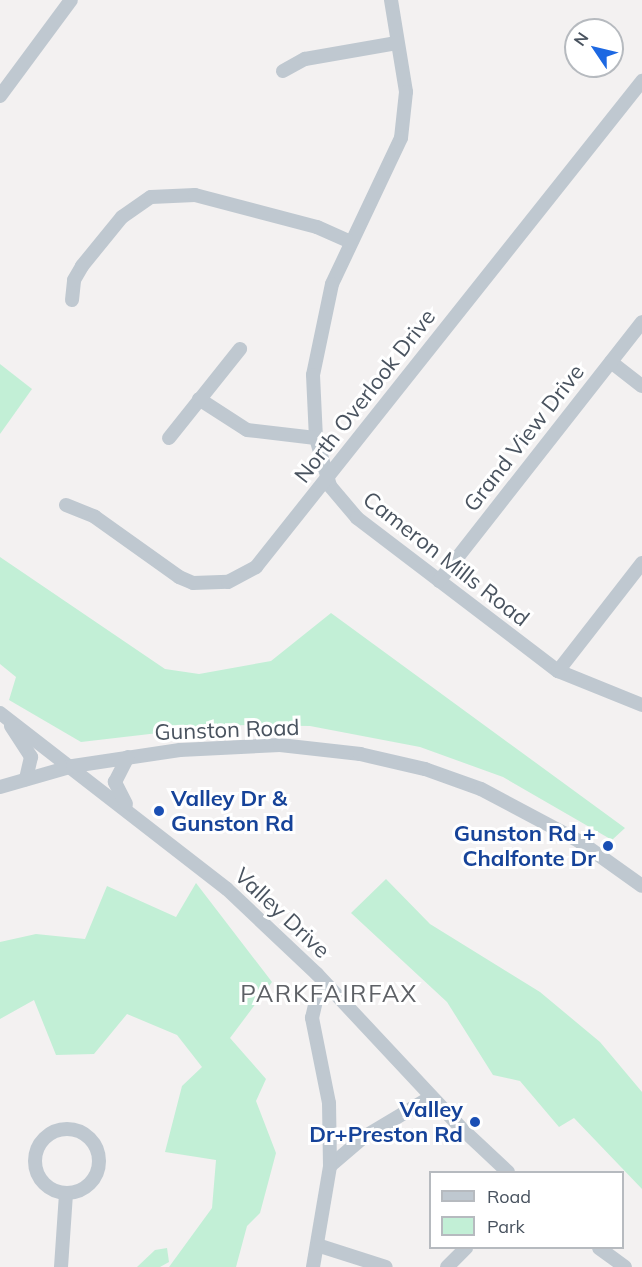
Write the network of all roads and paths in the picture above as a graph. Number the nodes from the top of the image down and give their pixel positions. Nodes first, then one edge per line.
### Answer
1 (71, 0) edge
2 (391, 0) edge
3 (397, 43) junction
4 (283, 71) dead end
5 (642, 81) edge
6 (0, 96) edge
7 (350, 242) junction
8 (72, 300) dead end
9 (642, 322) edge
10 (240, 348) dead end
11 (611, 362) junction
12 (642, 386) edge
13 (199, 399) junction
14 (169, 438) dead end
15 (316, 438) junction
16 (328, 478) junction
17 (66, 505) dead end
18 (642, 563) edge
19 (439, 581) junction
20 (558, 671) junction
21 (642, 705) edge
22 (3, 715) edge
23 (128, 758) junction
24 (73, 766) junction
25 (26, 779) junction
26 (0, 787) edge
27 (130, 811) junction
28 (642, 886) edge
29 (328, 986) junction
30 (431, 1097) junction
31 (330, 1166) junction
32 (506, 1171) edge
33 (66, 1193) junction
34 (317, 1245) junction
35 (465, 1249) edge
36 (600, 1249) edge
37 (61, 1267) edge
38 (313, 1267) edge
39 (387, 1267) edge
40 (447, 1267) edge
41 (625, 1267) edge

1 - 6 street
2 - 3 street, Cameron Mills Road
3 - 4 street
3 - 7 street, Cameron Mills Road
5 - 16 street, North Overlook Drive
7 - 8 street
7 - 15 street, Cameron Mills Road
9 - 11 street, Grand View Drive
10 - 13 street
11 - 12 street
11 - 19 street, Grand View Drive
13 - 14 street
13 - 15 street
15 - 16 street, Cameron Mills Road
16 - 17 street, North Overlook Drive
16 - 19 street, Cameron Mills Road
18 - 20 street
19 - 20 street, Cameron Mills Road
20 - 21 street, Cameron Mills Road
22 - 24 street, Valley Drive
22 - 25 street
23 - 24 street, Gunston Road
23 - 27 street
23 - 28 street, Gunston Road
24 - 25 street, Gunston Road
24 - 27 street, Valley Drive
25 - 26 street, Gunston Road
27 - 29 street, Valley Drive
29 - 30 street, Valley Drive
29 - 31 street
30 - 31 street
30 - 32 street, Valley Drive
31 - 34 street
33 - 33 street
33 - 37 street
34 - 38 street
34 - 39 street
35 - 40 street
36 - 41 street

